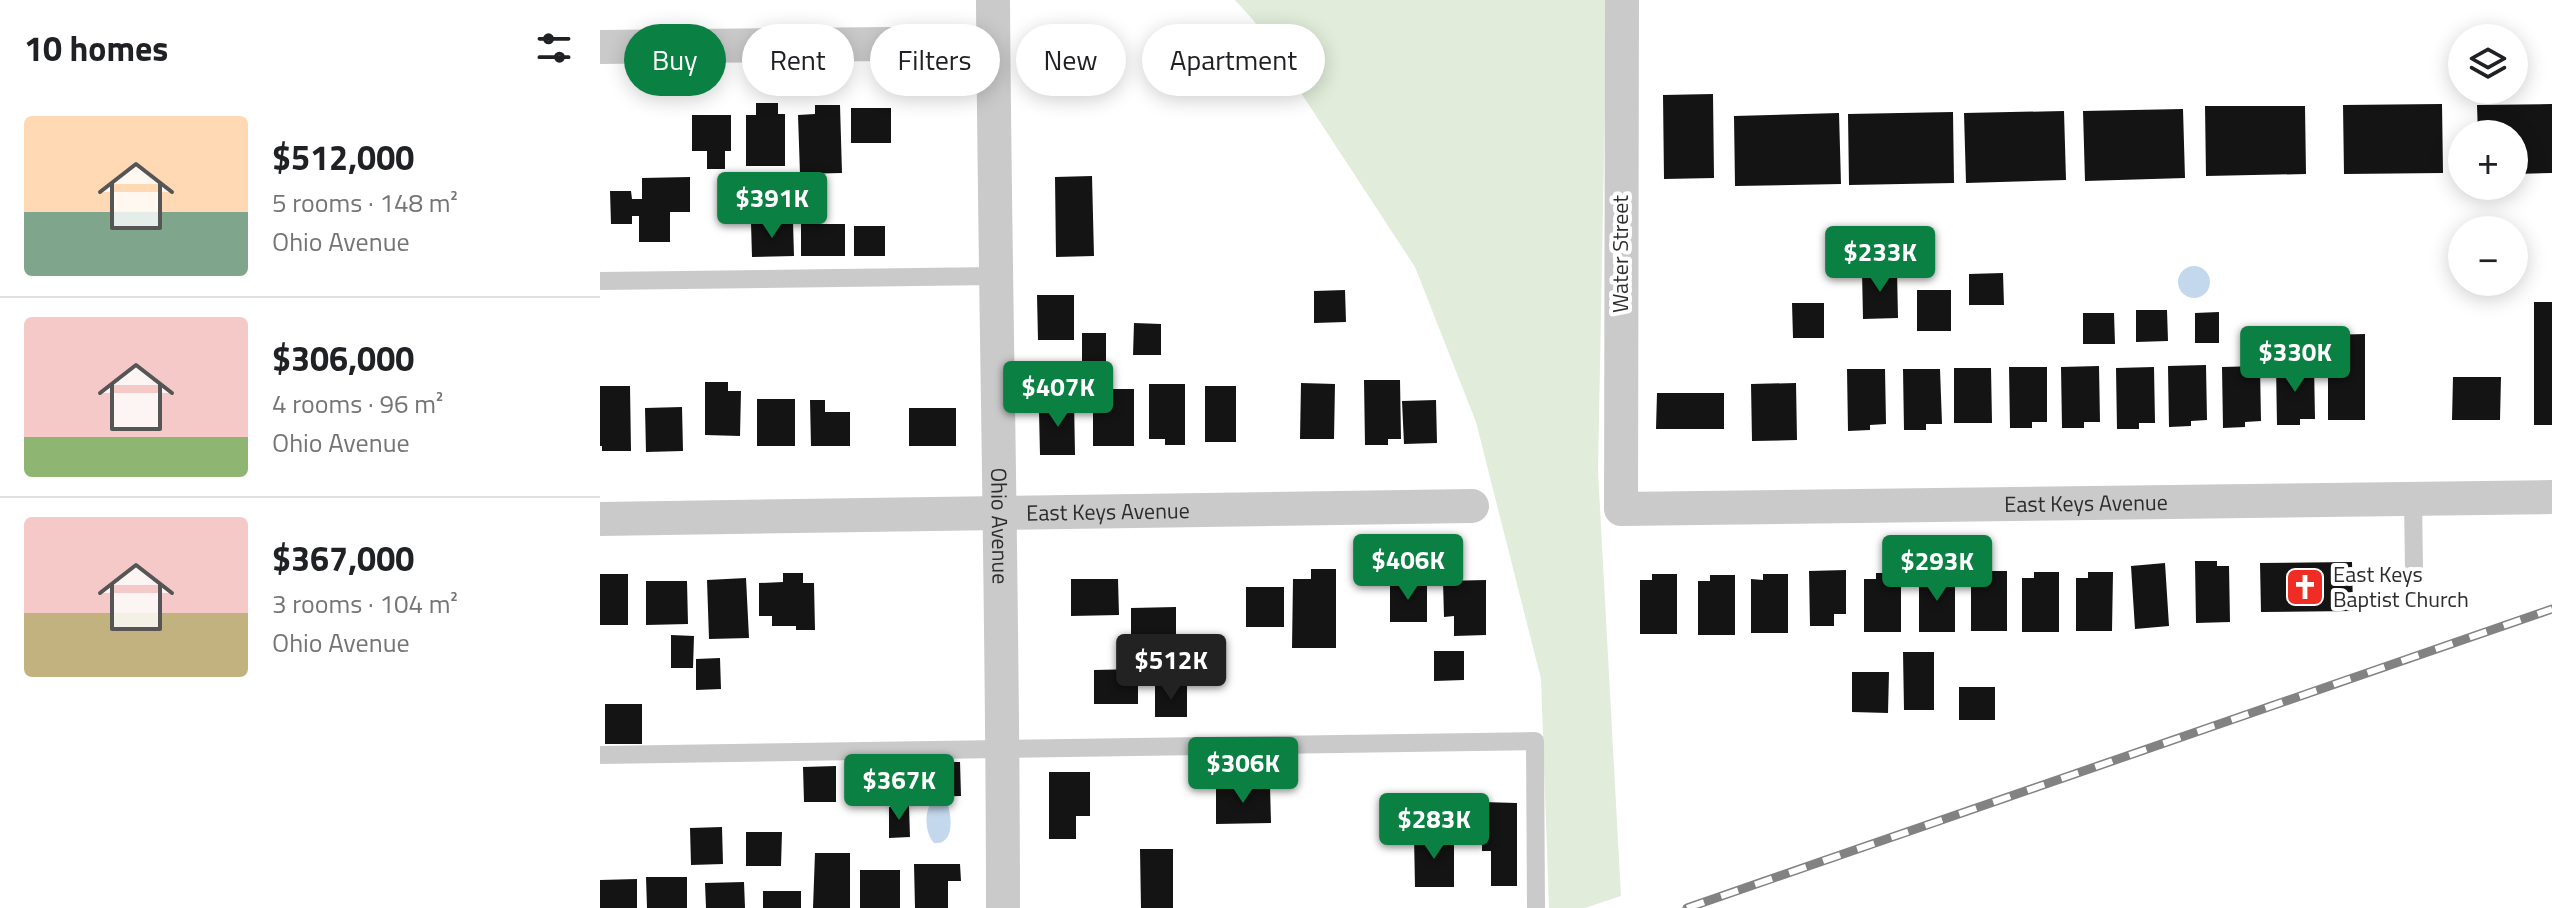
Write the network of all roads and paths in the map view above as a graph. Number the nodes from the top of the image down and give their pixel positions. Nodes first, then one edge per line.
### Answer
1 (993, 0) edge
2 (1622, 0) edge
3 (993, 24) edge
4 (870, 44) edge
5 (600, 47) edge
6 (993, 96) edge
7 (995, 276) junction
8 (600, 281) edge
9 (2552, 497) edge
10 (2413, 499) junction
11 (1472, 506) dead end
12 (1621, 509) joint
13 (999, 514) junction
14 (600, 519) edge
15 (2414, 568) dead end
16 (1003, 750) junction
17 (600, 755) edge
18 (1003, 908) edge
19 (1536, 908) edge

1 - 3 street, Ohio Avenue
2 - 12 street, Water Street
4 - 5 street
6 - 7 street, Ohio Avenue
7 - 8 lane
7 - 13 street, Ohio Avenue
9 - 10 street, East Keys Avenue
10 - 12 street, East Keys Avenue
10 - 15 lane
11 - 13 street, East Keys Avenue
13 - 14 street, East Keys Avenue
13 - 16 street, Ohio Avenue
16 - 17 lane
16 - 18 street, Ohio Avenue
16 - 19 lane

